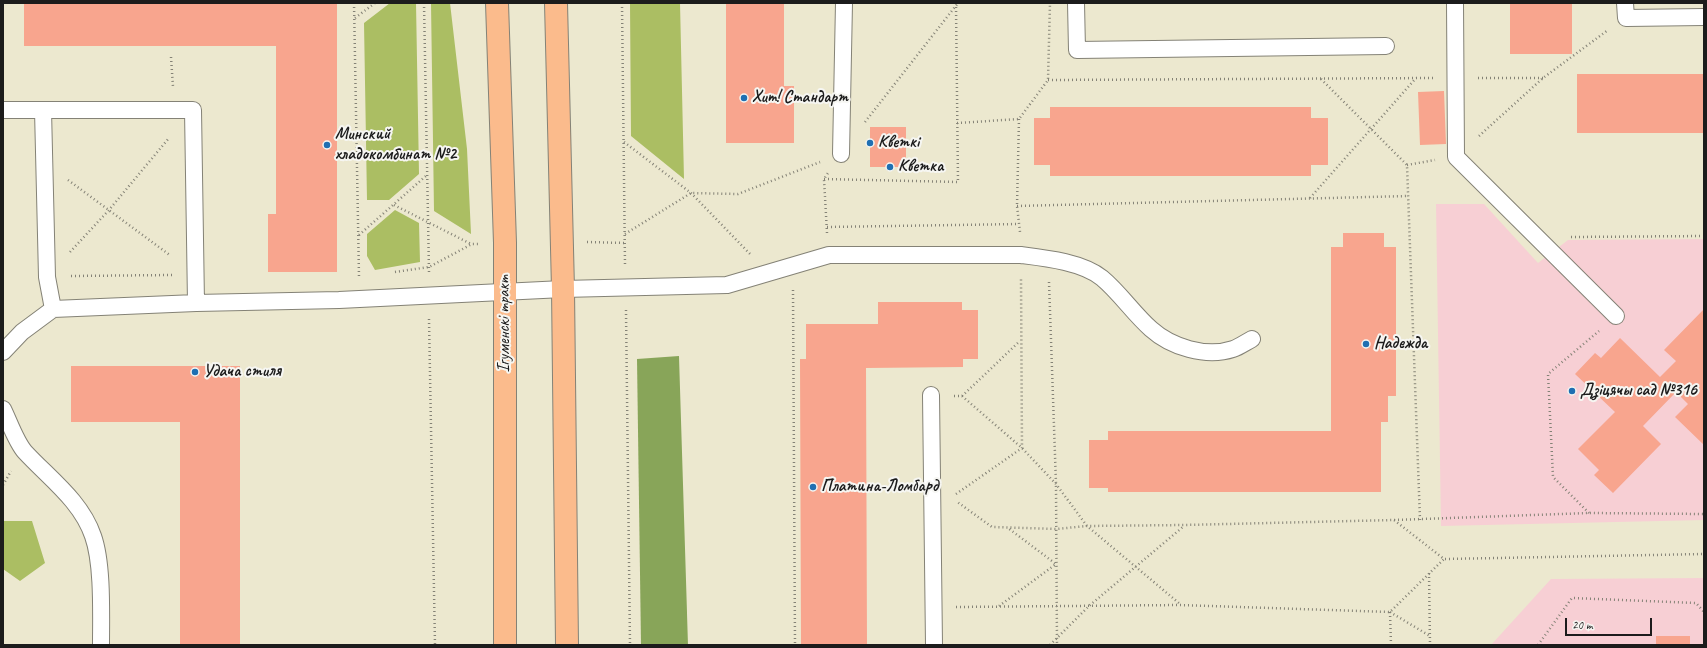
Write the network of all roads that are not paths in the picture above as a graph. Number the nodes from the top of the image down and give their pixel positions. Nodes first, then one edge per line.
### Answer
1 (497, 3) edge
2 (556, 3) edge
3 (844, 3) edge
4 (1076, 3) edge
5 (1456, 3) edge
6 (1625, 10) edge
7 (1704, 17) edge
8 (1386, 46) dead end
9 (3, 110) edge
10 (43, 110) junction
11 (841, 154) road end
12 (563, 289) junction
13 (505, 292) junction
14 (196, 303) junction
15 (53, 309) junction
16 (1616, 316) road end
17 (1252, 339) dead end
18 (3, 352) edge
19 (931, 395) road end
20 (3, 409) edge
21 (101, 645) edge
22 (505, 645) edge
23 (566, 645) edge
24 (934, 645) edge

1 - 13 main road, Ігуменскі тракт
2 - 12 main road
3 - 11 lane
4 - 8 lane
5 - 16 lane
6 - 7 lane
9 - 10 lane
10 - 14 lane
10 - 15 lane
12 - 13 lane
12 - 17 lane
12 - 23 main road
13 - 14 lane
13 - 22 main road, Ігуменскі тракт
14 - 15 lane
15 - 18 lane
19 - 24 lane
20 - 21 lane

